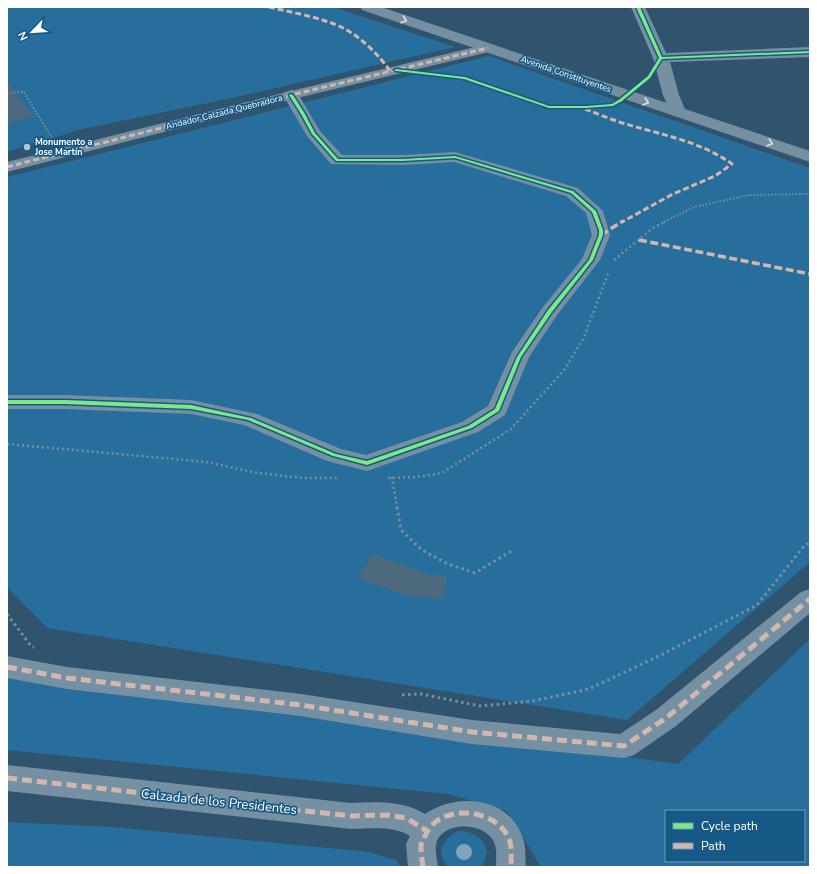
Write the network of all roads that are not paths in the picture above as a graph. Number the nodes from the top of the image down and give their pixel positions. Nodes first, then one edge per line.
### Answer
1 (367, 7) edge
2 (412, 7) edge
3 (638, 7) edge
4 (485, 42) junction
5 (810, 52) edge
6 (661, 58) junction
7 (291, 95) junction
8 (671, 95) junction
9 (678, 112) junction
10 (788, 134) dead end
11 (810, 157) edge
12 (7, 167) edge
13 (7, 402) edge
14 (810, 599) edge
15 (7, 667) edge
16 (7, 778) edge
17 (427, 831) junction
18 (423, 867) edge
19 (511, 867) edge

1 -> 4 main road, Avenida Constituyentes
2 - 4 main road, Avenida Constituyentes
3 - 6 street
4 - 7 street, Andador Calzada Quebradora
4 - 8 main road, Avenida Constituyentes
4 -> 9 main road, Avenida Constituyentes
5 - 6 street
6 - 8 street
7 - 12 street, Andador Calzada Quebradora
7 - 13 street
8 - 9 street
8 - 10 main road, Avenida Constituyentes
9 -> 11 main road, Avenida Constituyentes
14 - 15 street
16 - 17 street, Calzada de los Presidentes
17 - 18 street
17 - 19 street

